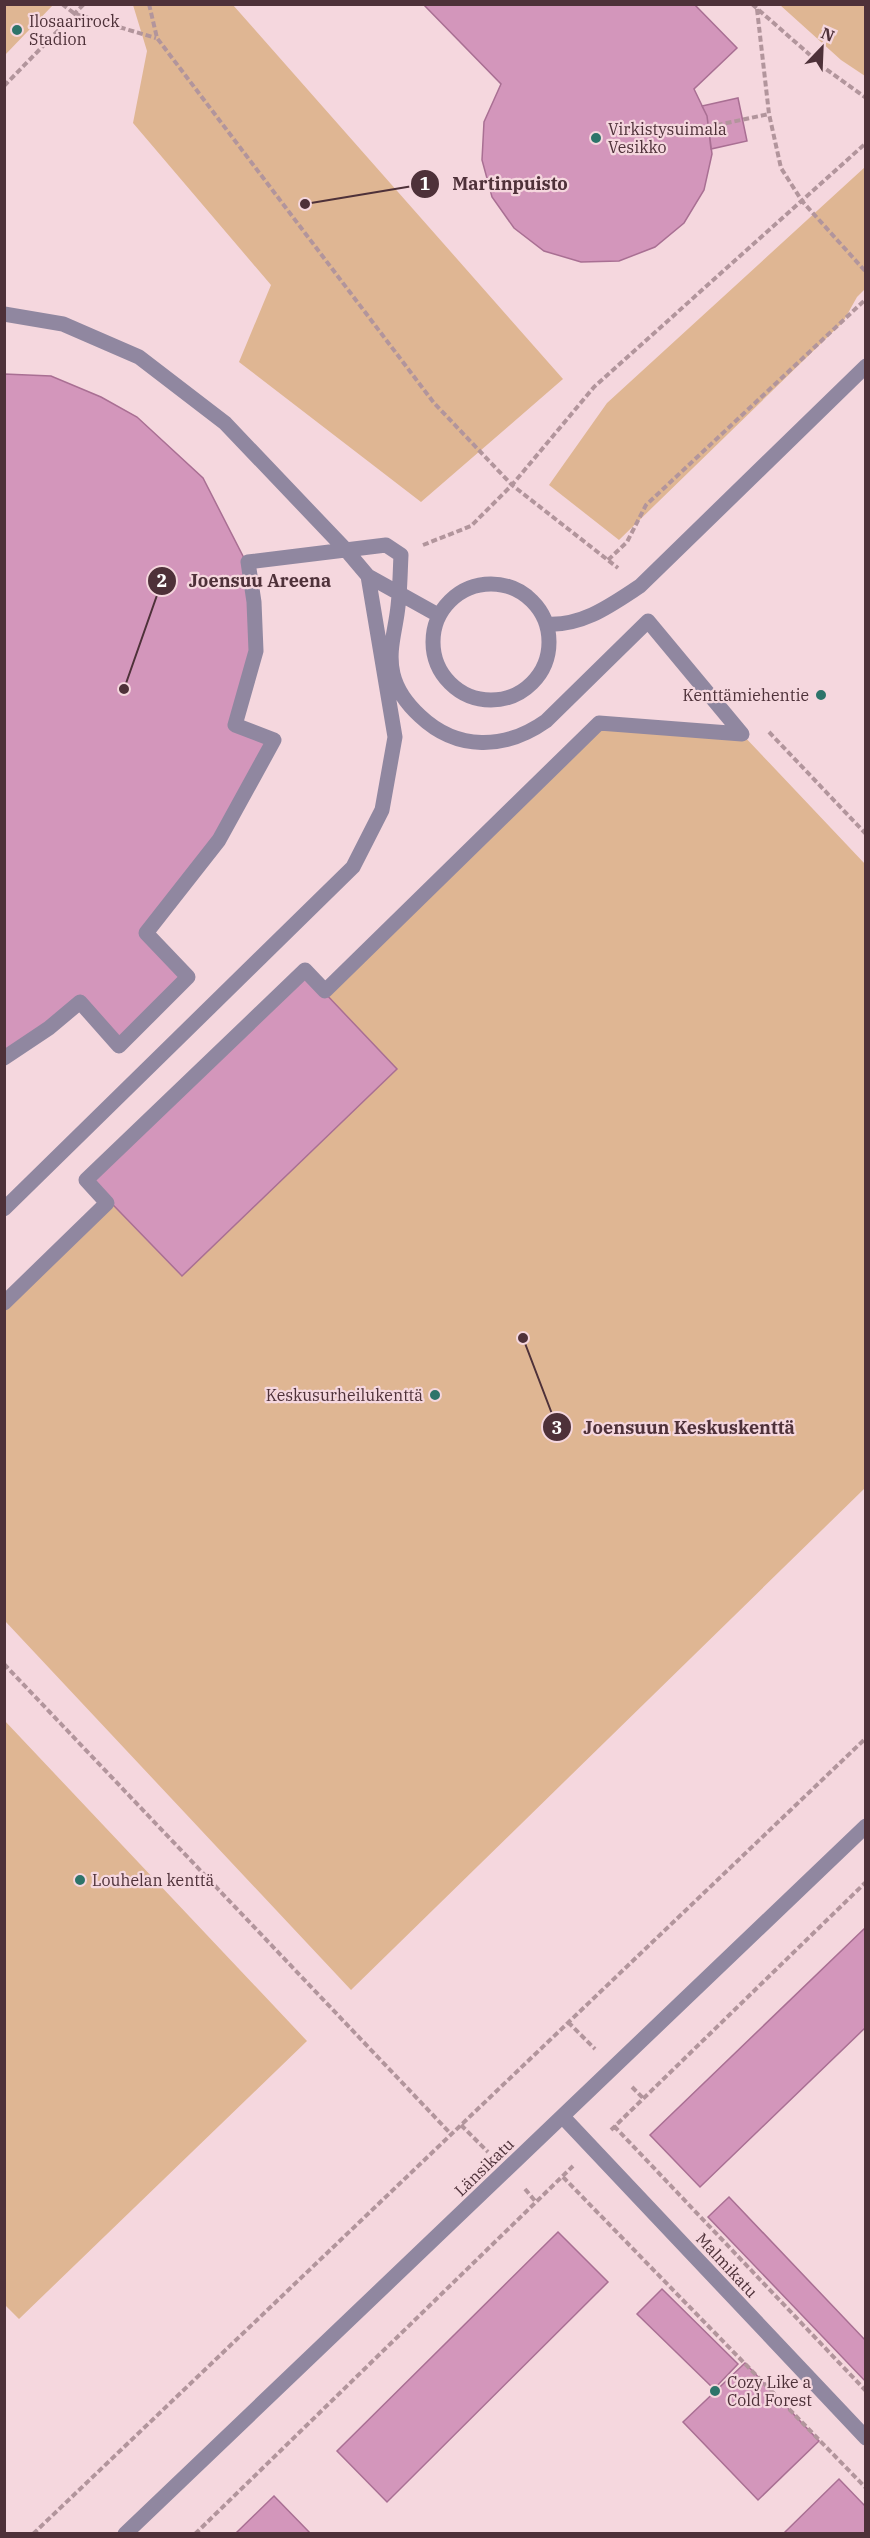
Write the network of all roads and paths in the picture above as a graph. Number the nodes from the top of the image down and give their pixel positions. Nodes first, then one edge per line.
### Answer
1 (62, 4) edge
2 (84, 4) edge
3 (149, 4) edge
4 (752, 4) edge
5 (757, 9) junction
6 (75, 14) junction
7 (157, 38) junction
8 (4, 86) edge
9 (866, 98) edge
10 (769, 114) junction
11 (708, 127) dead end
12 (866, 143) edge
13 (802, 201) junction
14 (866, 272) edge
15 (866, 299) edge
16 (4, 314) edge
17 (866, 366) edge
18 (512, 485) junction
19 (346, 550) junction
20 (401, 555) junction
21 (608, 560) dead end
22 (368, 576) junction
23 (399, 593) junction
24 (438, 615) junction
25 (547, 624) junction
26 (4, 1058) edge
27 (4, 1209) edge
28 (4, 1303) edge
29 (4, 1664) edge
30 (866, 1738) edge
31 (866, 1826) edge
32 (866, 1882) edge
33 (562, 2117) junction
34 (614, 2126) junction
35 (451, 2134) junction
36 (592, 2148) junction
37 (562, 2177) junction
38 (866, 2391) edge
39 (866, 2438) edge
40 (866, 2488) edge
41 (33, 2534) edge
42 (125, 2534) edge
43 (195, 2534) edge

1 - 6 path
2 - 6 path
3 - 7 path
4 - 5 path
5 - 9 path
5 - 10 path
6 - 7 path
6 - 8 path
7 - 18 path
10 - 11 path
10 - 13 path
12 - 13 path
13 - 14 path
13 - 18 path
15 - 21 path
16 - 19 street
17 - 25 street
18 - 20 path
19 - 20 street
19 - 22 street
19 - 26 street
20 - 23 street
22 - 23 street
22 - 27 street
23 - 24 street
23 - 28 street
24 - 25 street
24 - 25 street
29 - 35 path
30 - 35 path
31 - 33 street, Länsikatu
32 - 34 path
33 - 36 street, Malmikatu
33 - 42 street, Länsikatu
34 - 36 path
34 - 38 path
35 - 41 path
36 - 37 path
36 - 39 street, Malmikatu
37 - 40 path
37 - 43 path

